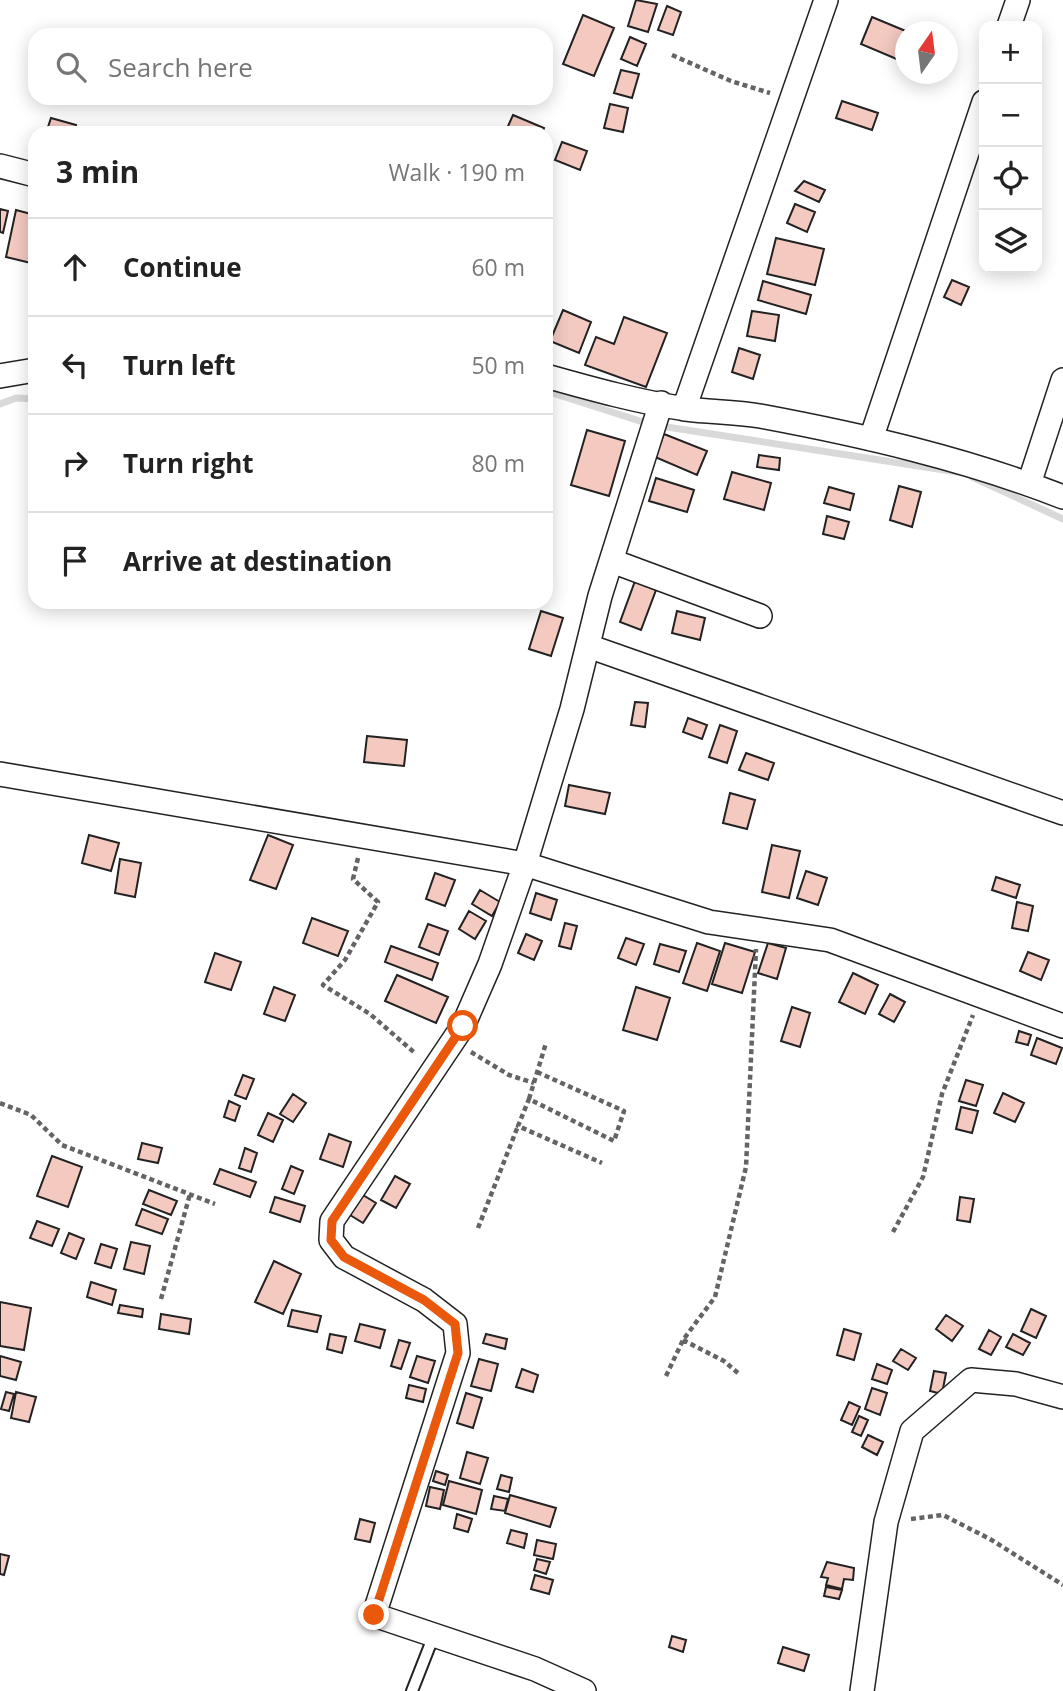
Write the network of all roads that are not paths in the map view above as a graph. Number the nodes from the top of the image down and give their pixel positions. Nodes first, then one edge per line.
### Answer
1 (826, 0) edge
2 (1018, 0) edge
3 (1011, 21) edge
4 (979, 117) edge
5 (0, 166) edge
6 (28, 173) edge
7 (28, 371) edge
8 (0, 376) edge
9 (553, 378) edge
10 (1063, 380) edge
11 (672, 406) junction
12 (871, 439) junction
13 (1029, 484) junction
14 (1063, 497) edge
15 (611, 561) junction
16 (760, 616) dead end
17 (588, 646) junction
18 (0, 774) edge
19 (1063, 813) edge
20 (525, 864) junction
21 (1063, 1026) edge
22 (1063, 1397) edge
23 (434, 1635) junction
24 (549, 1684) edge
25 (412, 1691) edge
26 (584, 1691) edge
27 (862, 1691) edge

1 - 11 street
2 - 3 street
4 - 12 street
5 - 6 street
7 - 8 street
9 - 11 street
10 - 13 street
11 - 12 street
11 - 15 street
12 - 13 street
13 - 14 street
15 - 16 street
15 - 17 street
17 - 19 street
17 - 20 street
18 - 20 street
20 - 21 street
20 - 23 street
22 - 27 street
23 - 24 street
23 - 25 lane
24 - 26 street

